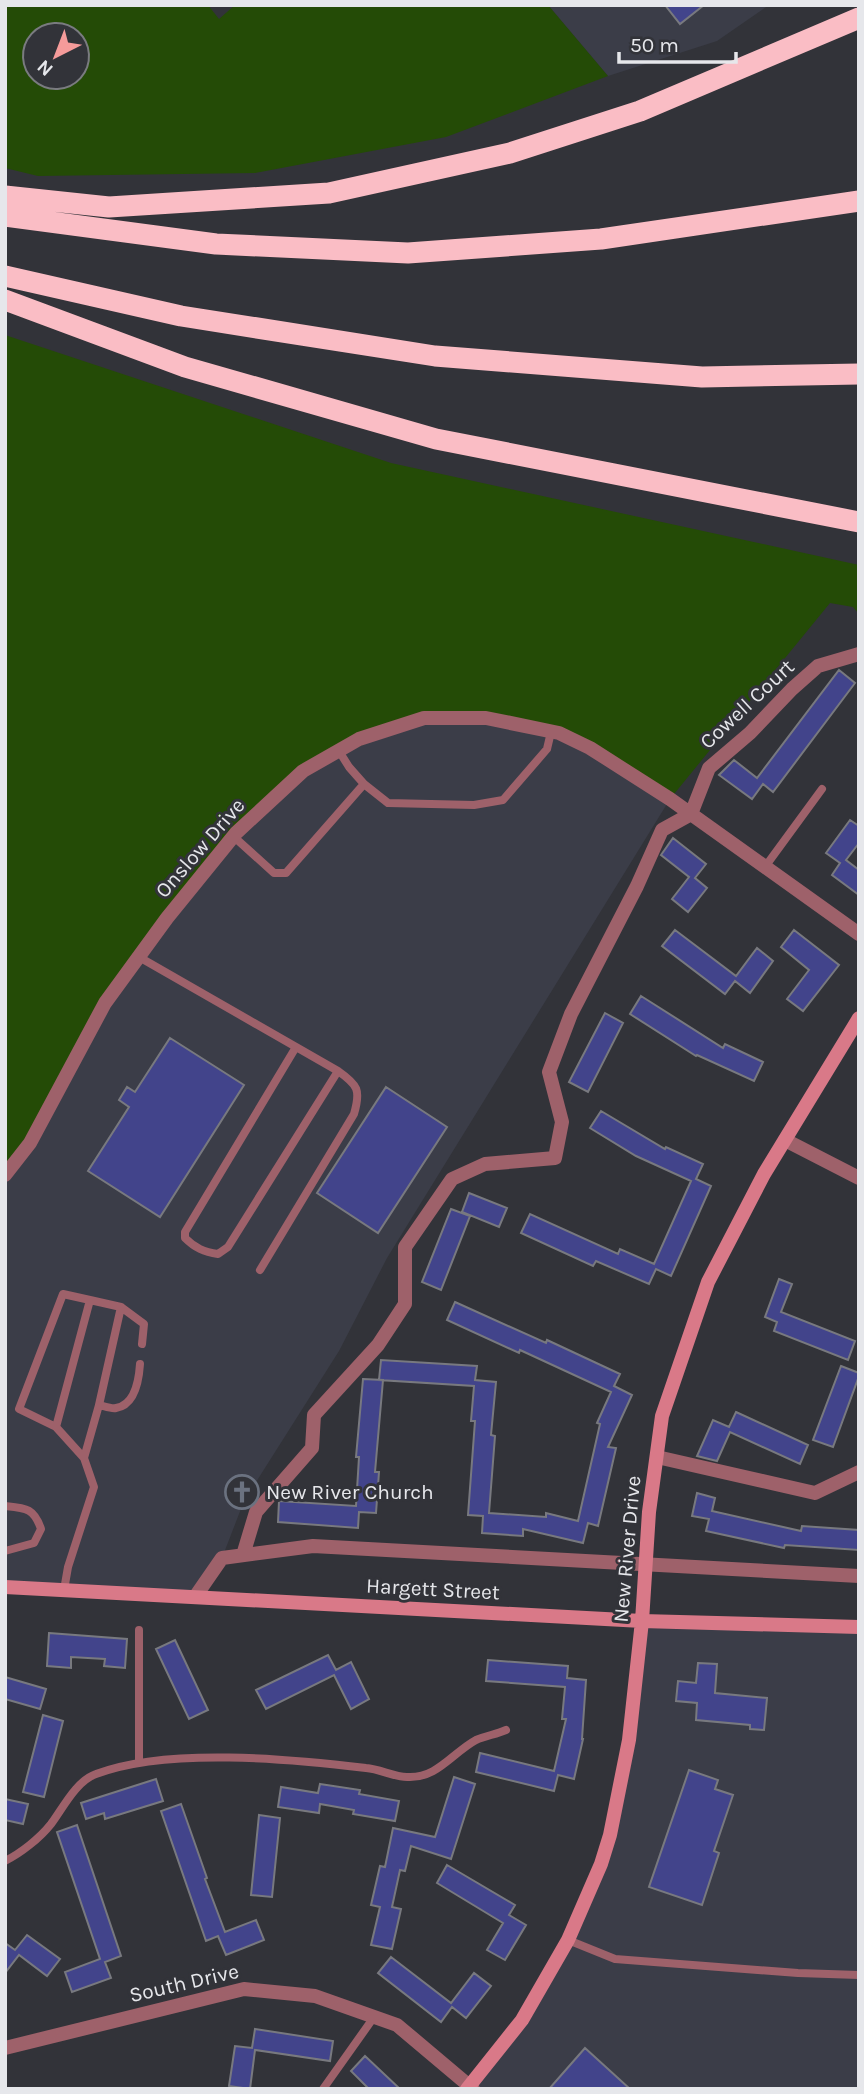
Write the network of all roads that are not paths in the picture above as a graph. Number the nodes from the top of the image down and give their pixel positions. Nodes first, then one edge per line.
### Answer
1 (859, 18) edge
2 (5, 196) edge
3 (859, 201) edge
4 (5, 216) edge
5 (5, 276) edge
6 (5, 300) edge
7 (859, 374) edge
8 (859, 522) edge
9 (859, 654) edge
10 (551, 732) junction
11 (339, 751) junction
12 (364, 784) junction
13 (822, 789) dead end
14 (691, 814) junction
15 (233, 836) junction
16 (765, 867) junction
17 (859, 934) edge
18 (139, 957) junction
19 (859, 1018) edge
20 (296, 1047) junction
21 (338, 1071) junction
22 (785, 1140) junction
23 (5, 1175) edge
24 (859, 1178) edge
25 (260, 1270) dead end
26 (90, 1300) junction
27 (121, 1307) junction
28 (142, 1344) dead end
29 (140, 1364) dead end
30 (99, 1405) junction
31 (57, 1427) junction
32 (657, 1457) junction
33 (84, 1458) junction
34 (859, 1472) edge
35 (5, 1506) edge
36 (5, 1551) edge
37 (243, 1555) junction
38 (645, 1566) junction
39 (859, 1576) edge
40 (5, 1587) edge
41 (64, 1590) junction
42 (195, 1597) junction
43 (642, 1621) junction
44 (859, 1627) edge
45 (139, 1630) dead end
46 (506, 1730) dead end
47 (139, 1763) junction
48 (5, 1861) edge
49 (568, 1940) junction
50 (859, 1975) edge
51 (374, 2017) junction
52 (5, 2048) edge
53 (470, 2088) edge
54 (323, 2089) edge

1 - 2 highway
3 - 4 highway
5 - 7 highway
6 - 8 highway
9 - 14 street, Cowell Court
10 - 11 street, Onslow Drive
10 - 12 lane
10 - 14 street, Onslow Drive
11 - 12 lane
11 - 15 street, Onslow Drive
12 - 15 lane
13 - 16 lane
14 - 16 street, Onslow Drive
14 - 37 street
15 - 18 street, Onslow Drive
16 - 17 street, Onslow Drive
18 - 20 lane
18 - 23 street, Onslow Drive
19 - 22 street, New River Drive
20 - 21 lane
20 - 21 lane
21 - 25 lane
22 - 24 street
22 - 32 street, New River Drive
26 - 27 lane
26 - 31 lane
26 - 31 lane
27 - 28 lane
27 - 30 lane
29 - 30 lane
30 - 33 lane
31 - 33 lane
32 - 34 street
32 - 38 street, New River Drive
33 - 41 lane
35 - 36 lane
37 - 38 street
37 - 42 street
38 - 39 street
38 - 43 street, New River Drive
40 - 41 street, Hargett Street
41 - 42 street, Hargett Street
42 - 43 street, Hargett Street
43 - 44 street, Hargett Street
43 - 49 street, New River Drive
45 - 47 lane
46 - 47 lane
47 - 48 lane
49 - 50 lane
49 - 53 street, New River Drive
51 - 52 street, South Drive
51 - 53 street, South Drive
51 - 54 lane

